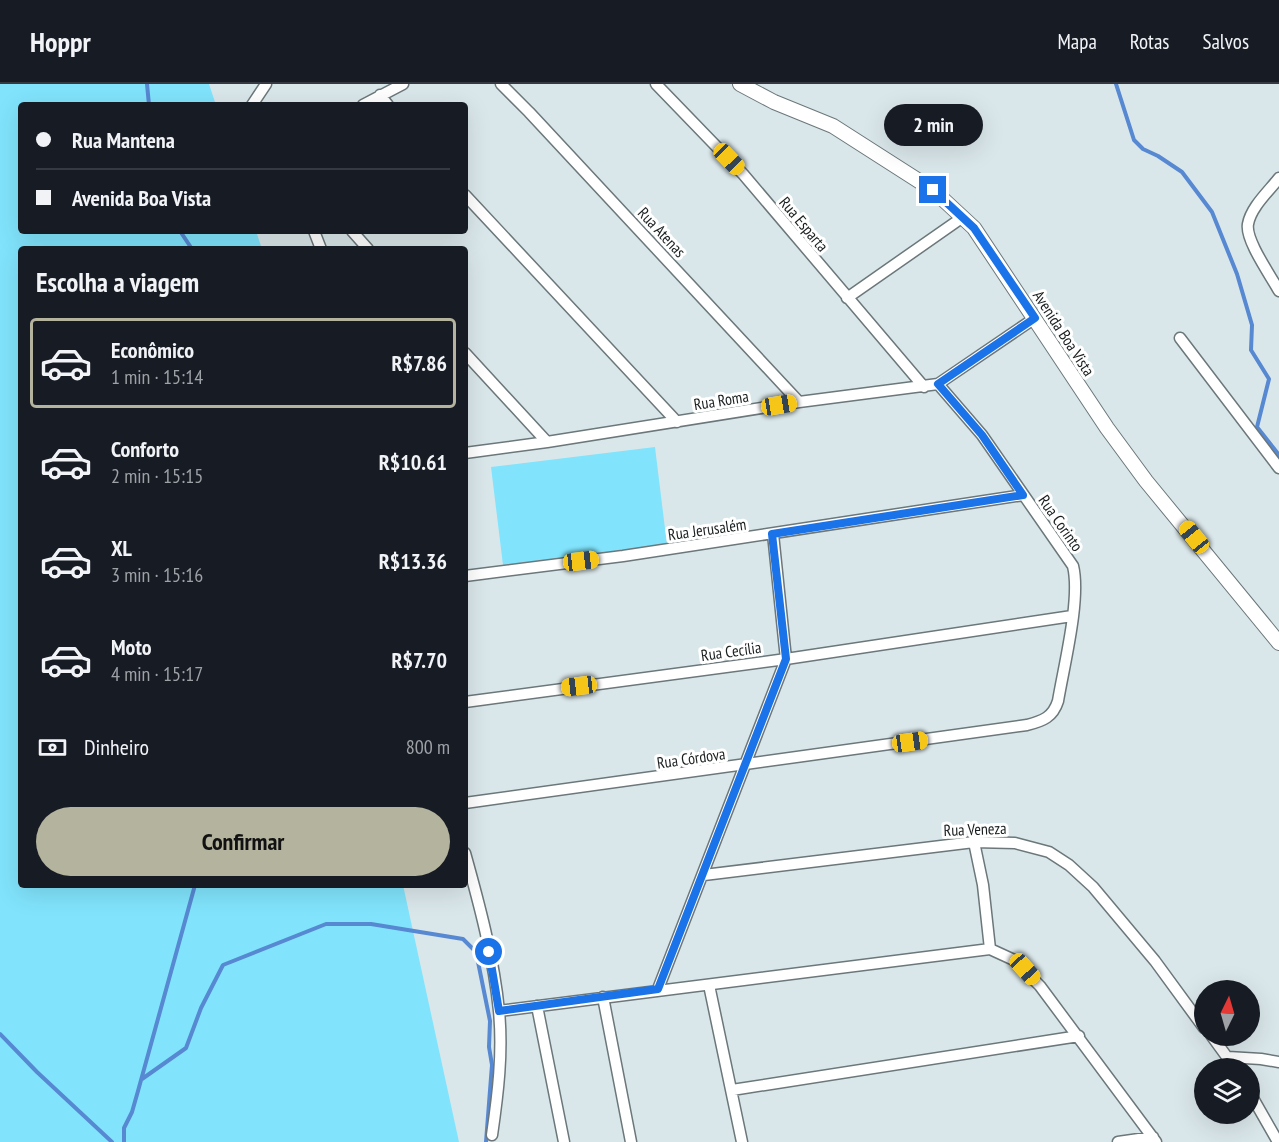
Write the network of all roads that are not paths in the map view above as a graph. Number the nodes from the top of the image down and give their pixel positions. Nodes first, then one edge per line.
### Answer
1 (266, 84) edge
2 (404, 84) edge
3 (501, 84) edge
4 (656, 84) edge
5 (740, 84) edge
6 (380, 95) junction
7 (254, 102) edge
8 (368, 102) edge
9 (386, 102) edge
10 (1279, 178) edge
11 (468, 198) edge
12 (963, 217) junction
13 (355, 234) edge
14 (365, 246) edge
15 (1279, 291) edge
16 (847, 298) junction
17 (1035, 318) junction
18 (1180, 338) dead end
19 (468, 356) edge
20 (938, 384) junction
21 (924, 387) junction
22 (799, 402) junction
23 (677, 422) junction
24 (548, 442) junction
25 (468, 453) edge
26 (1279, 468) edge
27 (1023, 495) junction
28 (772, 534) junction
29 (468, 576) edge
30 (1072, 616) junction
31 (1274, 628) edge
32 (1279, 644) edge
33 (786, 659) junction
34 (468, 702) edge
35 (1027, 725) joint
36 (745, 765) junction
37 (468, 803) edge
38 (974, 842) junction
39 (468, 863) edge
40 (704, 875) junction
41 (990, 949) junction
42 (708, 985) junction
43 (658, 989) junction
44 (603, 997) junction
45 (537, 1005) junction
46 (499, 1011) junction
47 (1194, 1014) edge
48 (1079, 1036) junction
49 (1219, 1046) edge
50 (1228, 1057) joint
51 (1279, 1062) edge
52 (732, 1090) junction
53 (1260, 1110) edge
54 (492, 1135) dead end
55 (1154, 1139) edge
56 (564, 1142) edge
57 (631, 1142) edge
58 (742, 1142) edge
59 (1118, 1142) edge
60 (1278, 1142) edge

1 - 7 street
2 - 6 street
3 - 22 street, Rua Atenas
4 - 16 street, Rua Esparta
5 - 12 street, Avenida Boa Vista
6 - 8 street
6 - 9 street
10 - 15 street
11 - 23 street
12 - 16 street
12 - 17 street, Avenida Boa Vista
13 - 14 street
16 - 21 street, Rua Esparta
17 - 20 street, Rua Roma
17 - 31 street, Avenida Boa Vista
18 - 26 street
19 - 24 street
20 - 21 street, Rua Roma
20 - 27 street, Rua Corinto
21 - 22 street, Rua Roma
22 - 23 street, Rua Roma
23 - 24 street, Rua Roma
24 - 25 street, Rua Roma
27 - 28 street, Rua Jerusalém
27 - 30 street, Rua Corinto
28 - 29 street, Rua Jerusalém
28 - 33 street
30 - 33 street, Rua Cecília
30 - 35 street, Rua Corinto
31 - 32 street, Avenida Boa Vista
33 - 34 street, Rua Cecília
33 - 36 street
35 - 36 street, Rua Córdova
36 - 37 street, Rua Córdova
36 - 40 street
38 - 40 street, Rua Veneza
38 - 41 street
38 - 47 street, Rua Veneza
39 - 46 street
40 - 43 street
41 - 42 street
41 - 48 street
42 - 43 street
42 - 52 street
43 - 44 street
44 - 45 street
44 - 57 street
45 - 46 street
45 - 56 street
46 - 54 street
48 - 52 street
48 - 55 street
49 - 50 street
50 - 51 street
52 - 58 street
53 - 60 street
55 - 59 street

